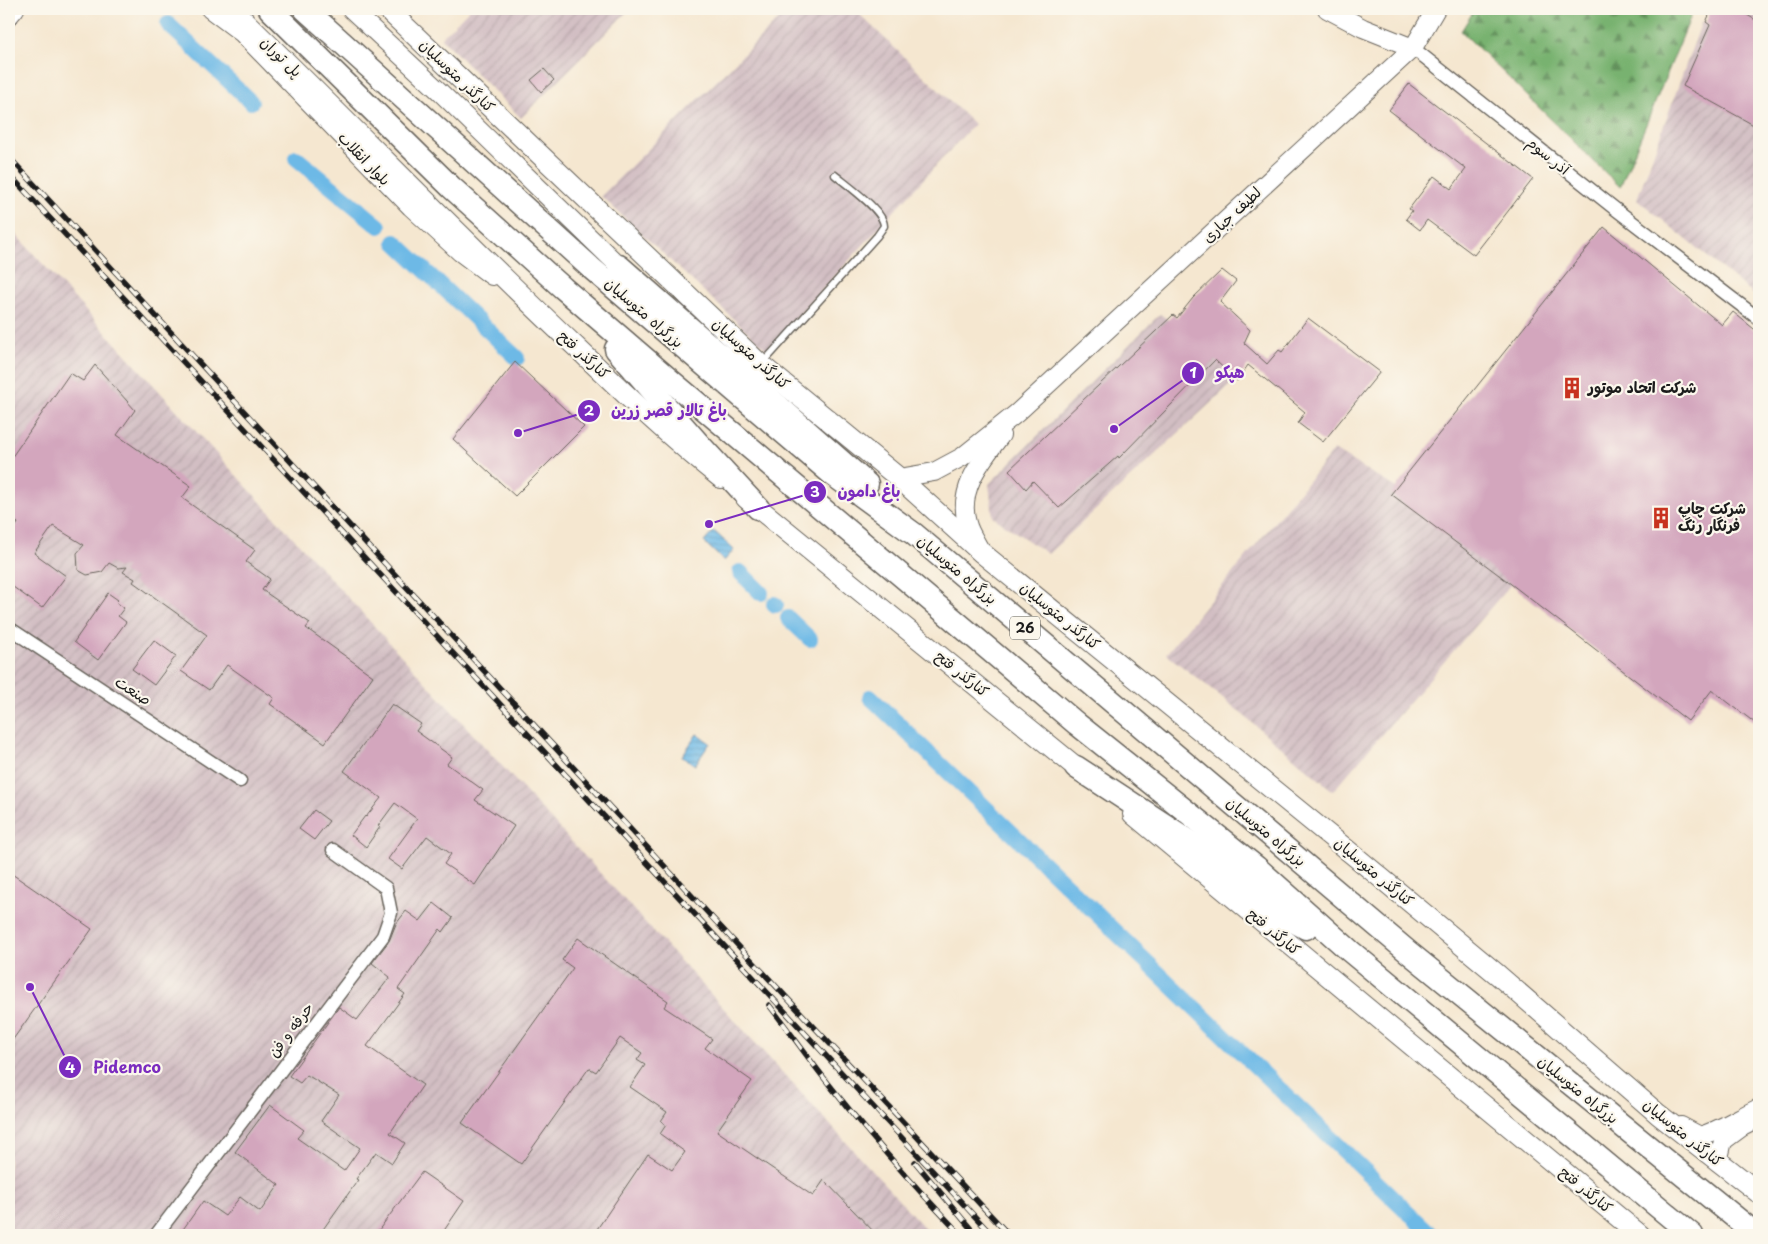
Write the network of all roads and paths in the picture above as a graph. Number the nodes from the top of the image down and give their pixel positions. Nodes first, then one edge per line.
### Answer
1 (15, 9) edge
2 (210, 9) edge
3 (232, 9) edge
4 (270, 9) edge
5 (305, 9) edge
6 (351, 9) edge
7 (1327, 9) edge
8 (1436, 9) edge
9 (398, 12) edge
10 (9, 16) edge
11 (1413, 48) junction
12 (310, 84) joint
13 (835, 175) dead end
14 (619, 266) joint
15 (563, 288) junction
16 (526, 301) junction
17 (1759, 319) edge
18 (761, 365) junction
19 (1017, 413) junction
20 (899, 478) junction
21 (758, 508) junction
22 (914, 534) junction
23 (982, 553) junction
24 (9, 628) edge
25 (1076, 767) junction
26 (240, 781) dead end
27 (333, 850) dead end
28 (1350, 951) junction
29 (1759, 1108) edge
30 (1658, 1114) junction
31 (1759, 1119) edge
32 (1718, 1162) junction
33 (1759, 1193) edge
34 (1637, 1233) edge
35 (156, 1235) edge
36 (1692, 1235) edge
37 (1757, 1235) edge

1 - 10 main road
2 - 16 main road, بلوار انقلاب
3 - 12 main road, پل توران
4 - 15 highway, 26
5 - 22 highway, بزرگراه متوسلیان / 26
6 - 14 main road
7 - 11 main road, آذر سوم
8 - 11 main road, لطیف جباری
9 - 18 main road, کنارگذر متوسلیان
11 - 17 street, آذر سوم
11 - 19 main road, لطیف جباری
12 - 16 main road, کنارگذر فتح
13 - 18 lane
14 - 22 highway
15 - 21 highway
15 - 28 highway, 26
16 - 21 main road, کنارگذر فتح
18 - 20 main road, کنارگذر متوسلیان
19 - 20 main road
19 - 23 main road
20 - 23 main road, کنارگذر متوسلیان
21 - 25 main road, کنارگذر فتح
22 - 37 highway, بزرگراه متوسلیان / 26
23 - 30 main road, کنارگذر متوسلیان
24 - 26 street, صنعت
25 - 28 highway
25 - 34 main road, کنارگذر فتح
27 - 35 street, حرفه و فن
28 - 36 highway, 26
29 - 30 main road
30 - 32 main road, کنارگذر متوسلیان
31 - 32 main road
32 - 33 main road, کنارگذر متوسلیان

